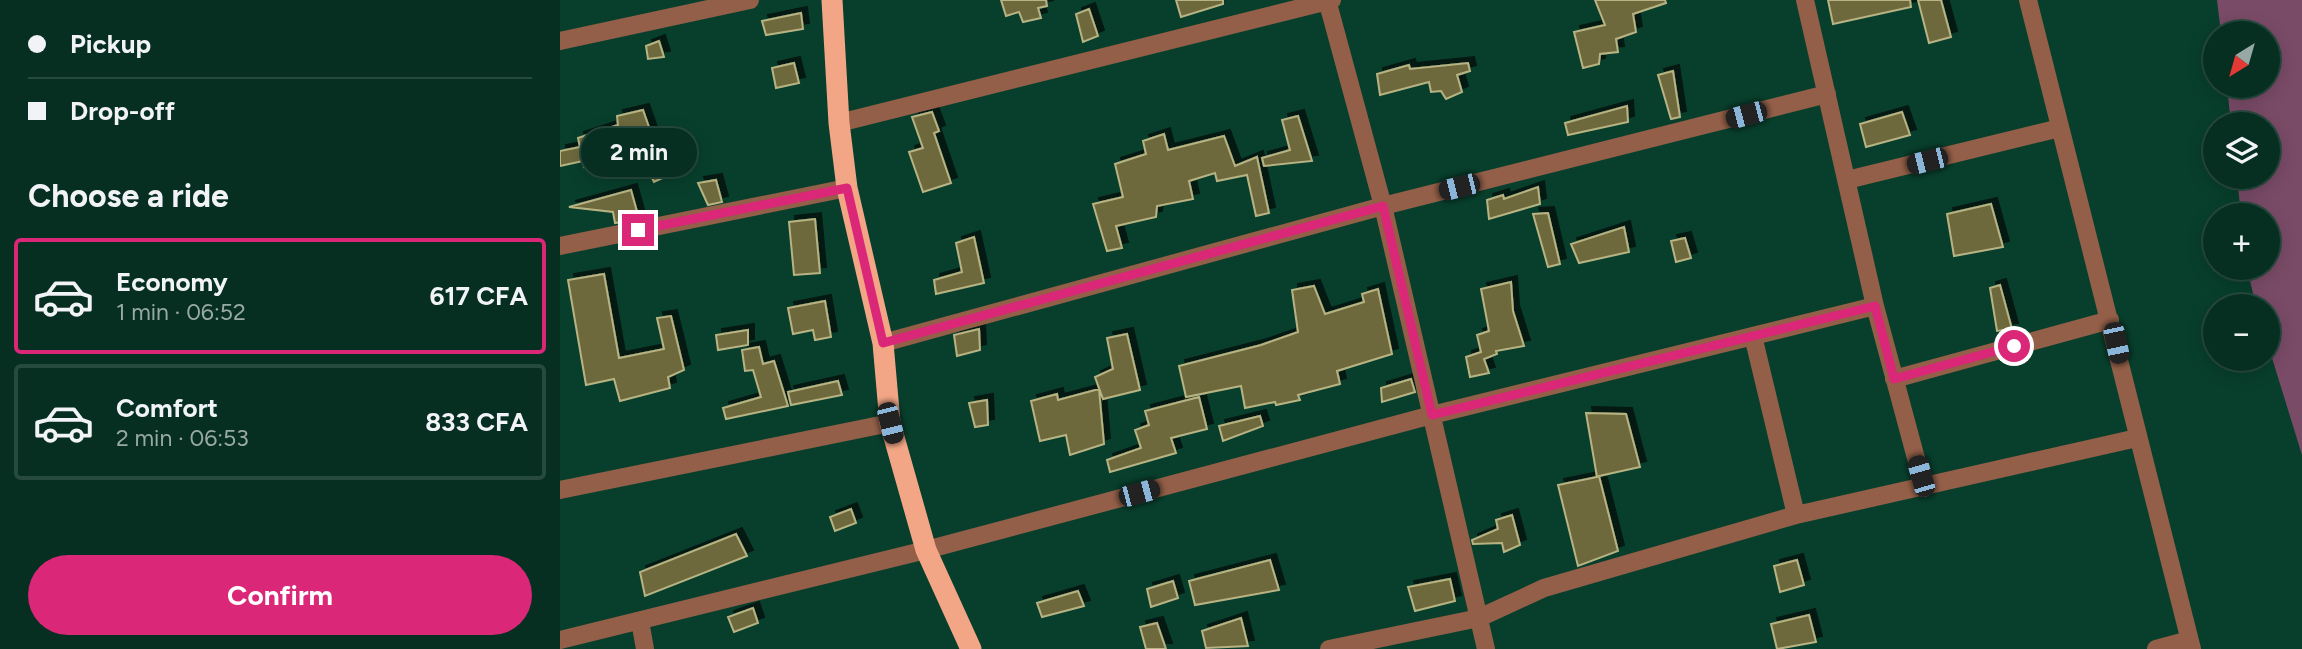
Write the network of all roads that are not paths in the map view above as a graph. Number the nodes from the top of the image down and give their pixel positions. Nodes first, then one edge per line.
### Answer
1 (750, 0) edge
2 (832, 0) edge
3 (1329, 0) edge
4 (1805, 0) edge
5 (2028, 0) edge
6 (560, 41) edge
7 (1827, 94) junction
8 (839, 123) junction
9 (2060, 128) junction
10 (1847, 180) junction
11 (847, 188) junction
12 (1383, 206) junction
13 (560, 246) edge
14 (1875, 306) junction
15 (2110, 320) junction
16 (1753, 335) junction
17 (883, 343) junction
18 (1894, 379) junction
19 (1432, 415) junction
20 (890, 423) junction
21 (2137, 438) junction
22 (1924, 488) junction
23 (560, 491) edge
24 (1796, 515) junction
25 (926, 550) junction
26 (1479, 618) junction
27 (640, 621) junction
28 (560, 640) edge
29 (2191, 644) edge
30 (645, 649) edge
31 (971, 649) edge
32 (1329, 649) edge
33 (1486, 649) edge
34 (2155, 649) edge

1 - 6 street
2 - 8 highway
3 - 8 street
3 - 12 street
4 - 7 street
5 - 9 street
7 - 10 street
7 - 12 street
8 - 11 highway
9 - 10 street
9 - 15 street
10 - 14 street
11 - 13 street
11 - 17 highway
12 - 17 street
12 - 19 street
14 - 16 street
14 - 18 street
15 - 18 street
15 - 21 street
16 - 19 street
16 - 24 street
17 - 20 highway
18 - 22 street
19 - 25 street
19 - 26 street
20 - 23 street
20 - 25 highway
21 - 22 street
21 - 29 street
22 - 24 street
24 - 26 street
25 - 27 street
25 - 31 highway
26 - 32 street
26 - 33 street
27 - 28 street
27 - 30 street
29 - 34 street

